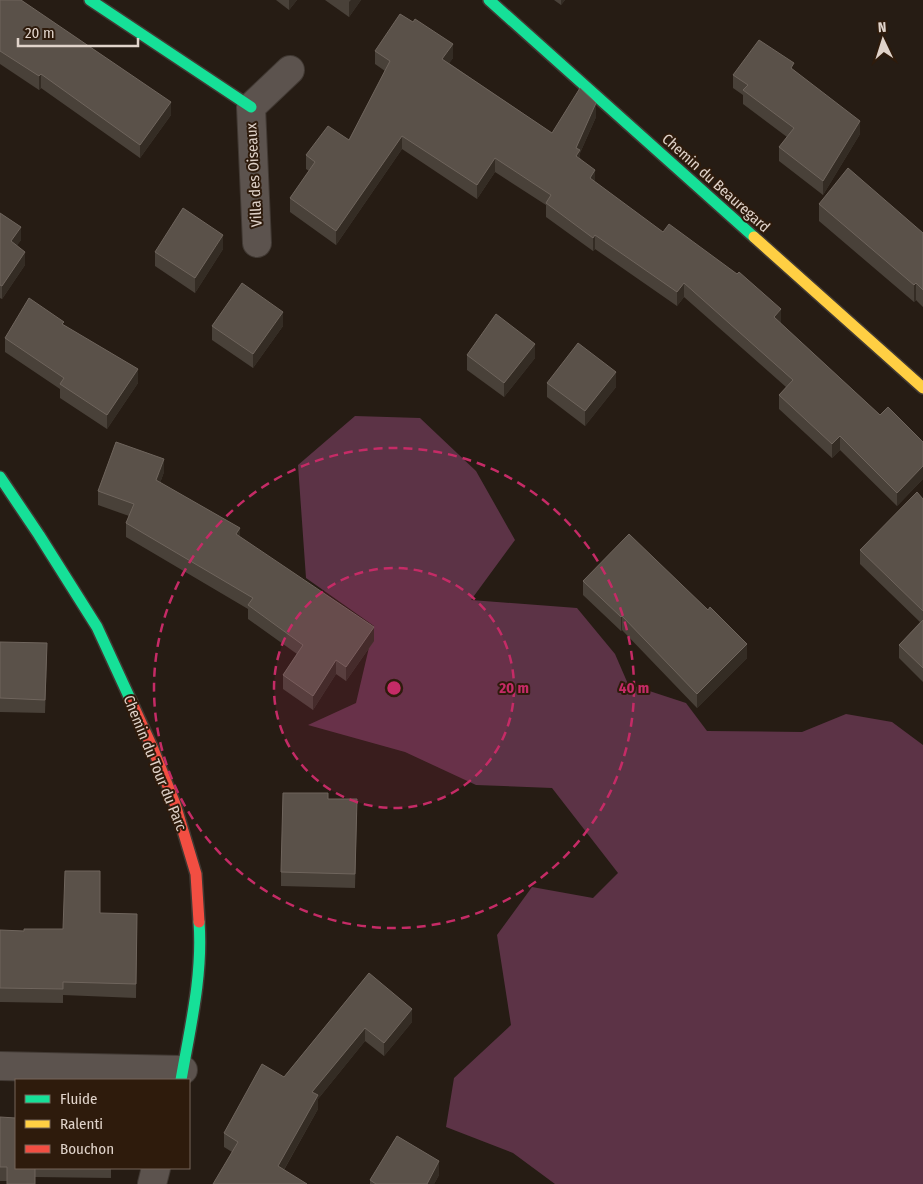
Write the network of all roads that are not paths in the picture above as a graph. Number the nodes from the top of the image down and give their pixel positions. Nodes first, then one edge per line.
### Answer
1 (90, 0) edge
2 (489, 0) edge
3 (290, 70) dead end
4 (251, 107) junction
5 (257, 244) dead end
6 (923, 388) edge
7 (0, 477) edge
8 (0, 1066) edge
9 (182, 1075) edge
10 (156, 1169) edge
11 (152, 1184) edge

1 - 4 street, Villa des Oiseaux
2 - 6 street, Chemin du Beauregard
3 - 4 street, Villa des Oiseaux
4 - 5 street, Villa des Oiseaux
7 - 9 street, Chemin du Tour du Parc
8 - 9 street
10 - 11 street

